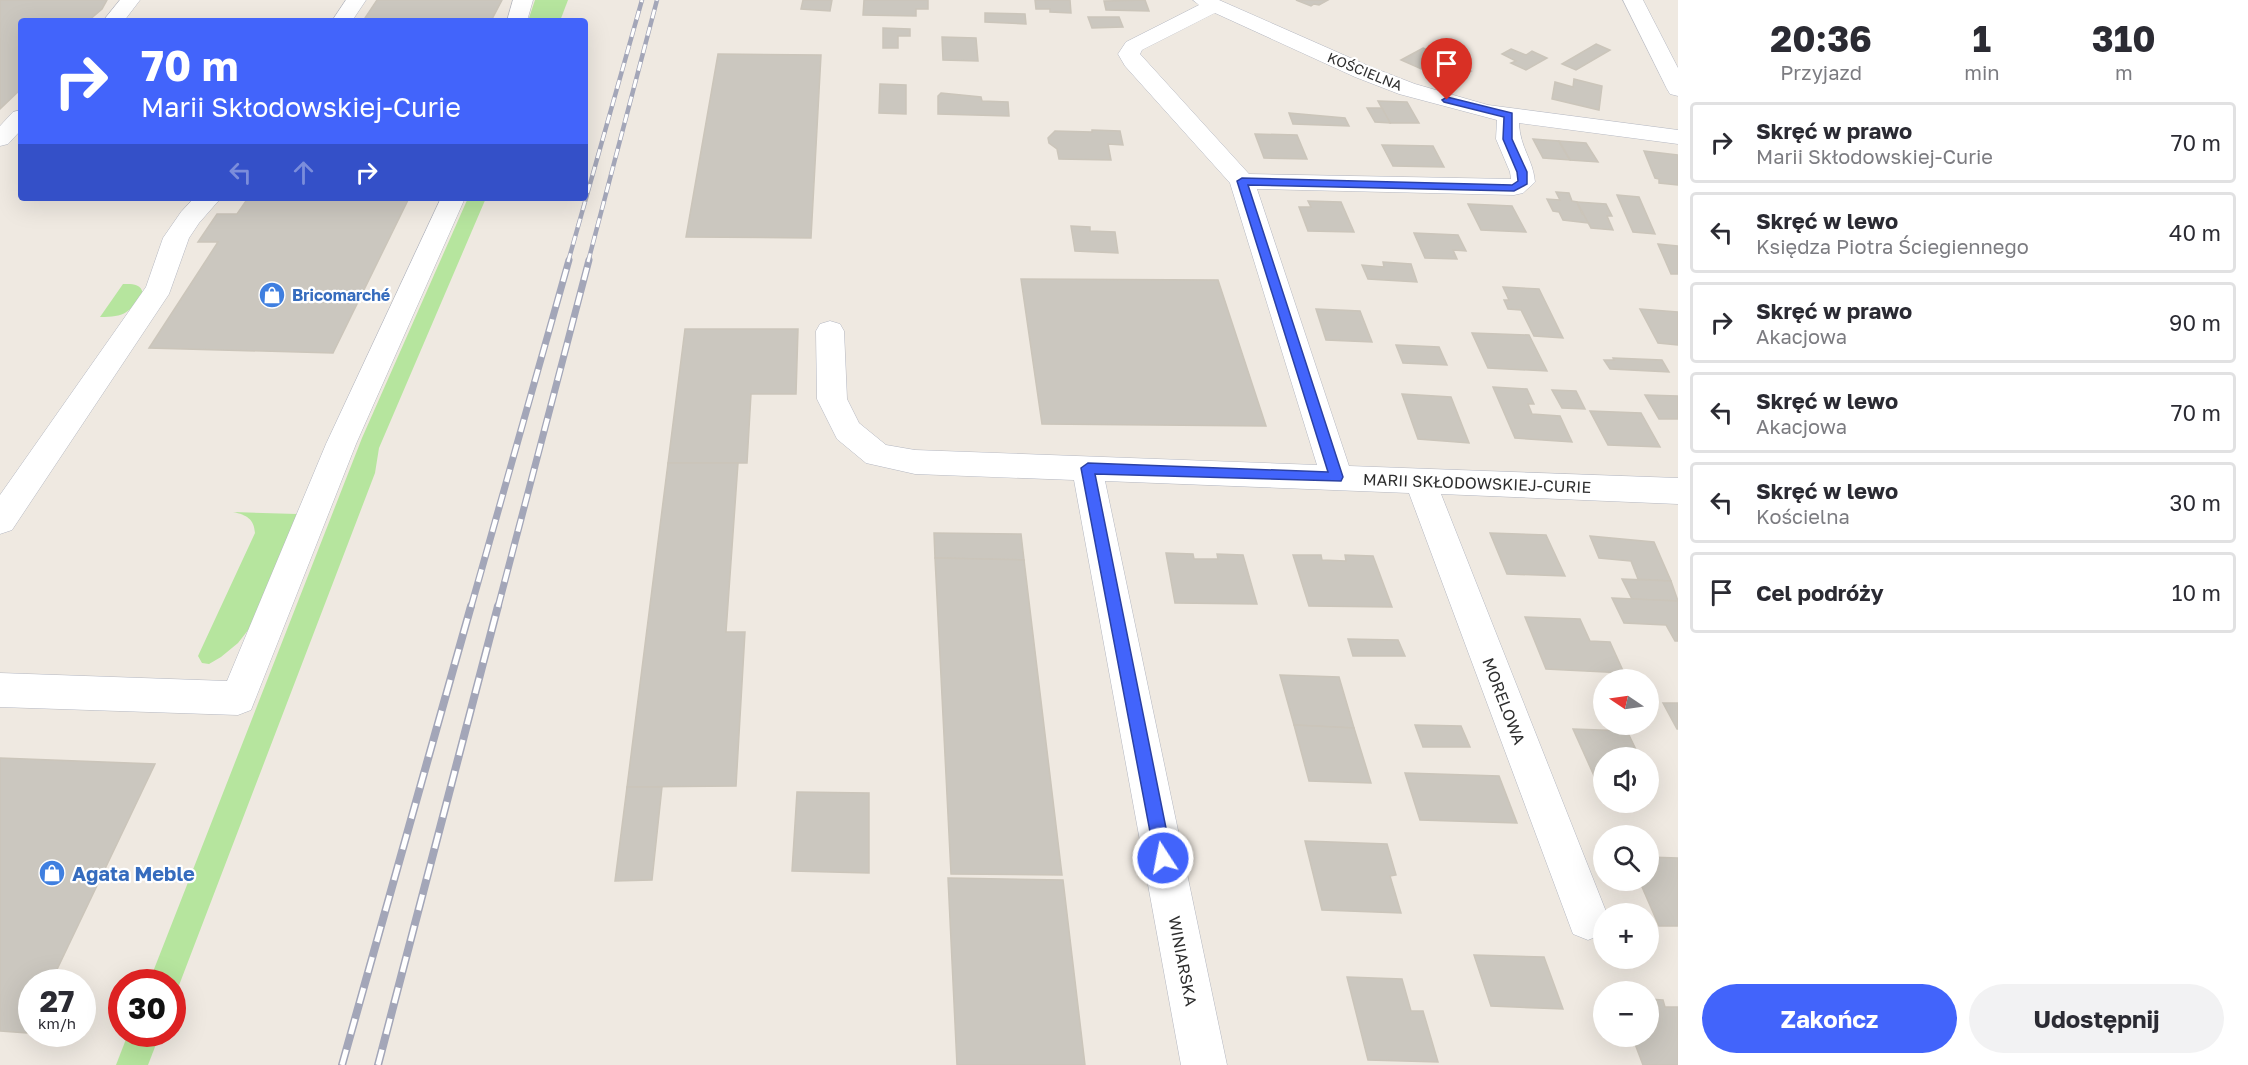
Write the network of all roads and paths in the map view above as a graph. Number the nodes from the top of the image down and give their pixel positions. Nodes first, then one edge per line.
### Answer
1 (130, 0) edge
2 (356, 0) edge
3 (523, 0) edge
4 (1633, 0) edge
5 (1208, 3) edge
6 (115, 18) edge
7 (344, 18) edge
8 (517, 18) edge
9 (1678, 89) edge
10 (1508, 115) junction
11 (18, 120) edge
12 (1678, 136) edge
13 (0, 139) edge
14 (1242, 181) junction
15 (205, 201) edge
16 (452, 201) edge
17 (830, 332) dead end
18 (1088, 468) junction
19 (1337, 477) junction
20 (1421, 483) junction
21 (1678, 490) edge
22 (0, 521) edge
23 (0, 690) edge
24 (1588, 919) dead end
25 (1204, 1065) edge

1 - 6 street
2 - 7 street
3 - 8 street
4 - 9 street
5 - 10 street, KOŚCIELNA
5 - 14 street
10 - 12 street, KOŚCIELNA
10 - 14 street
11 - 13 street
14 - 19 street
15 - 22 street
16 - 23 street
17 - 18 street, MARII SKŁODOWSKIEJ-CURIE
18 - 19 street, MARII SKŁODOWSKIEJ-CURIE
18 - 25 street, WINIARSKA
19 - 20 street, MARII SKŁODOWSKIEJ-CURIE
20 - 21 street, MARII SKŁODOWSKIEJ-CURIE
20 - 24 street, MORELOWA

